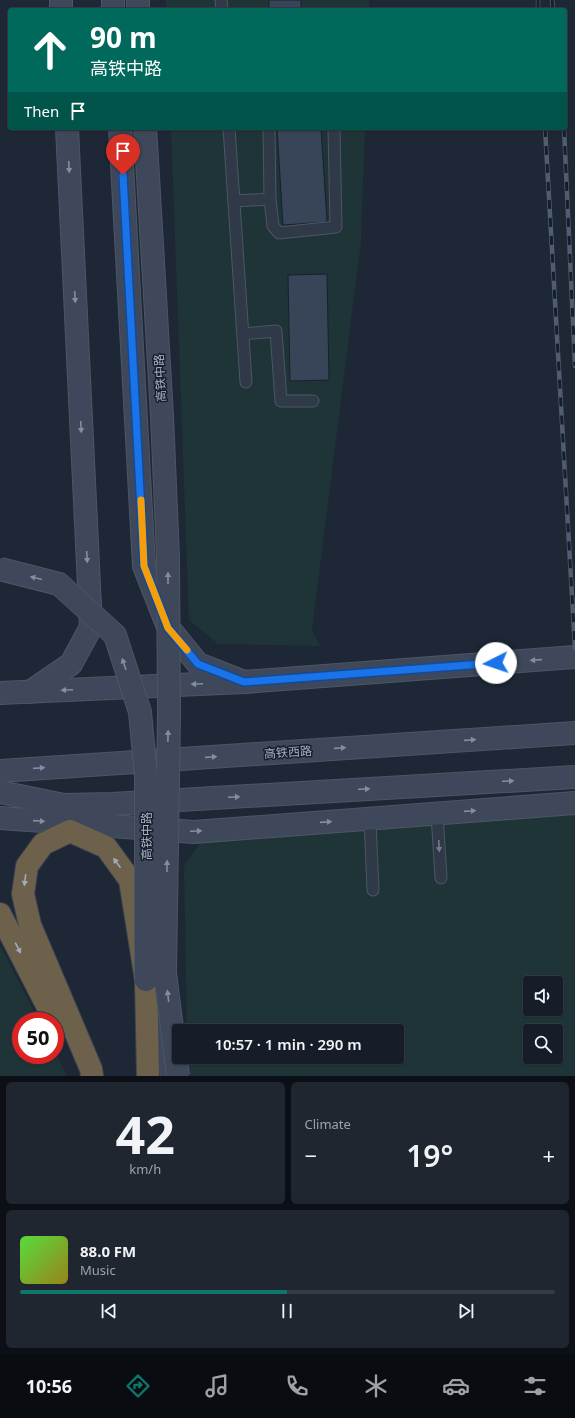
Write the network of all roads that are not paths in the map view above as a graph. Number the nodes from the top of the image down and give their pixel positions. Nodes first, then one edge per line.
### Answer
1 (67, 130) edge
2 (120, 130) edge
3 (145, 130) edge
4 (229, 130) edge
5 (269, 130) edge
6 (334, 130) edge
7 (270, 199) junction
8 (234, 201) junction
9 (243, 334) junction
10 (246, 382) dead end
11 (313, 402) dead end
12 (0, 569) edge
13 (575, 657) edge
14 (244, 682) junction
15 (30, 692) junction
16 (0, 693) edge
17 (575, 733) edge
18 (0, 771) edge
19 (575, 777) edge
20 (0, 792) edge
21 (575, 804) edge
22 (437, 814) junction
23 (0, 818) edge
24 (370, 819) junction
25 (441, 878) dead end
26 (373, 890) dead end
27 (0, 914) edge
28 (146, 980) junction
29 (79, 1076) edge
30 (92, 1076) edge
31 (148, 1076) edge
32 (172, 1076) edge
33 (178, 1076) edge

1 -> 15 street
2 - 14 street
33 -> 3 street, 高铁中路, bridge
4 - 8 lane
5 - 7 lane
6 - 7 lane
7 - 8 lane
8 - 9 lane
9 - 10 lane
9 - 11 lane
28 -> 12 street, 高铁中路, bridge
13 -> 14 street
14 -> 15 street
15 - 16 street
18 -> 17 street, 高铁西路
20 -> 19 street
22 -> 21 street
22 - 24 street
22 -> 25 lane
23 -> 24 street
24 - 26 lane
27 -> 29 highway
28 -> 30 highway, bridge
28 - 31 highway, 高铁中路
28 - 32 street

